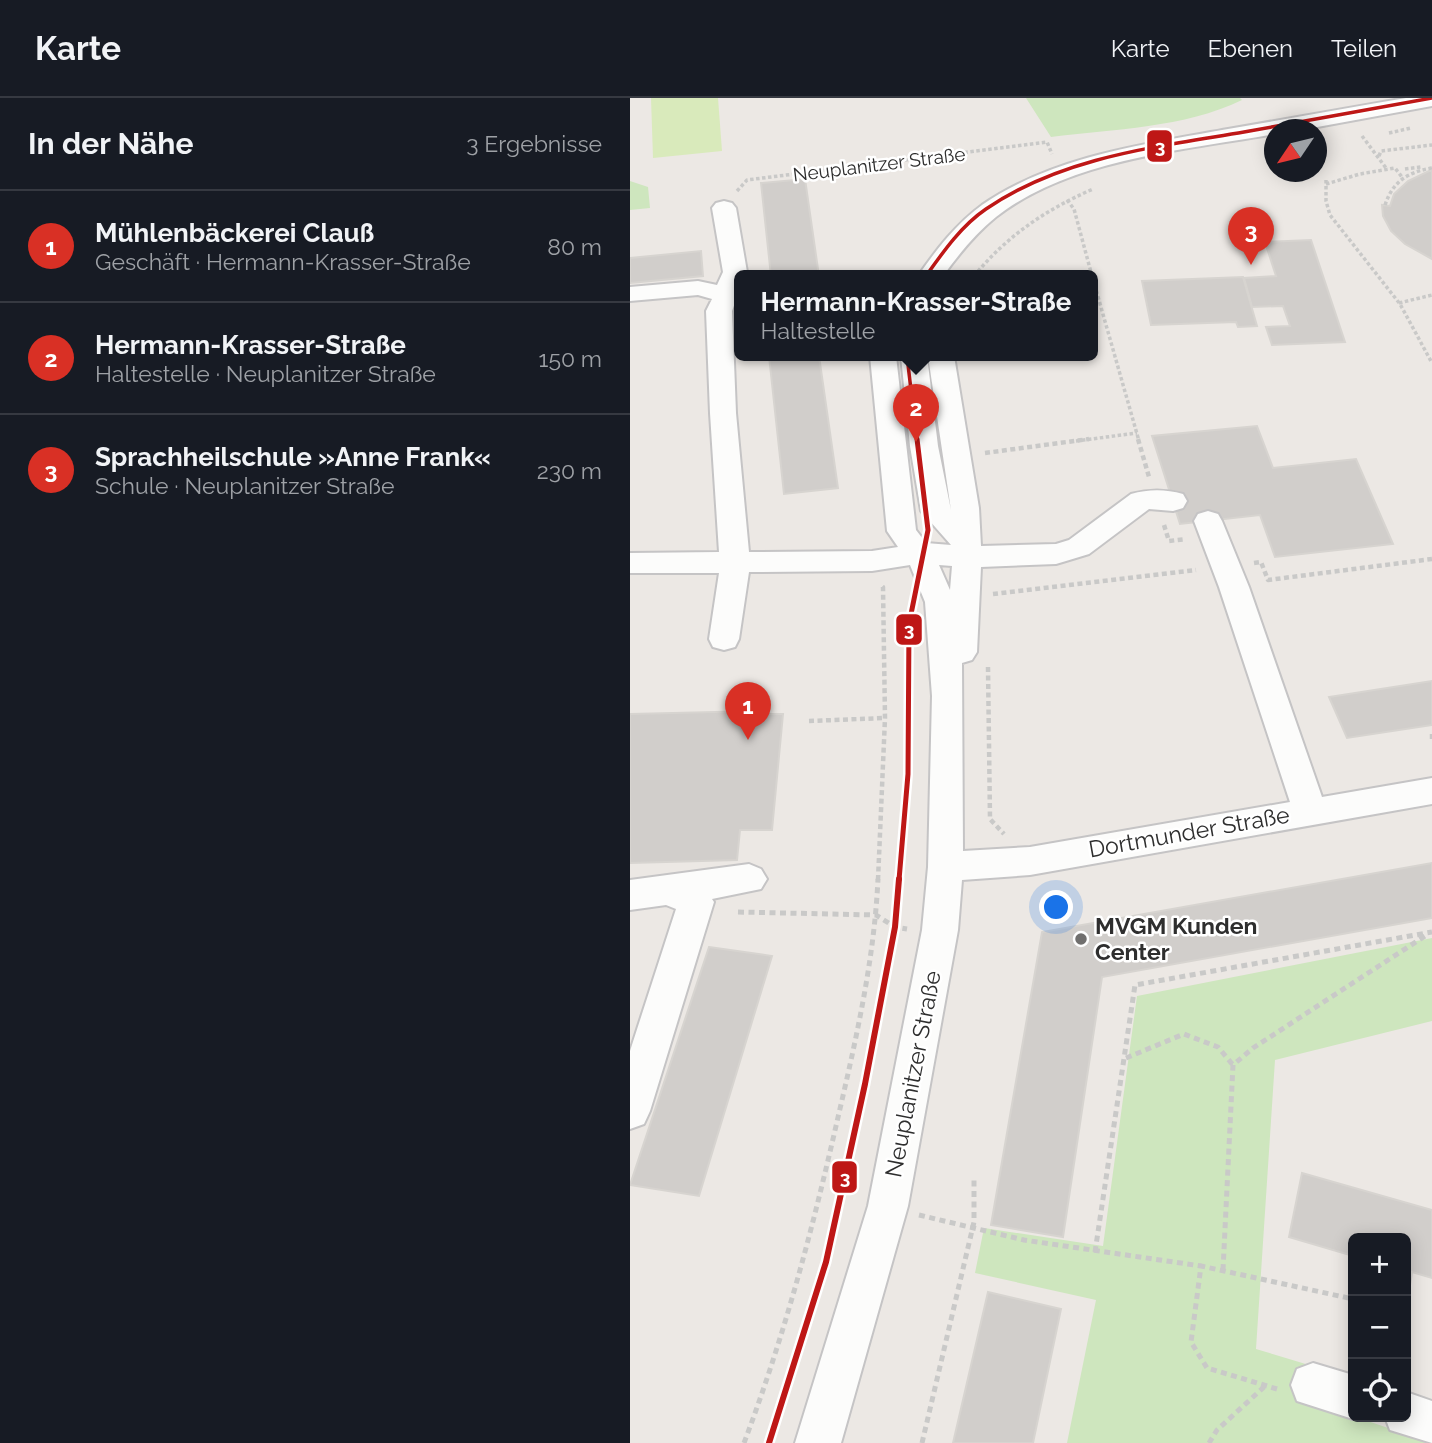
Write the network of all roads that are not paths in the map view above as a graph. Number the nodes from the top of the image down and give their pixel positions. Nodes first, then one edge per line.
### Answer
1 (1432, 100) edge
2 (1384, 105) edge
3 (1432, 114) edge
4 (1327, 126) edge
5 (1264, 139) edge
6 (724, 208) road end
7 (926, 244) dead end
8 (735, 270) edge
9 (919, 270) edge
10 (954, 270) edge
11 (734, 275) edge
12 (630, 294) edge
13 (726, 295) junction
14 (884, 361) edge
15 (915, 361) edge
16 (942, 361) edge
17 (1164, 500) road end
18 (935, 511) junction
19 (1210, 528) road end
20 (966, 550) junction
21 (916, 554) junction
22 (630, 563) edge
23 (696, 563) joint
24 (735, 563) junction
25 (724, 639) dead end
26 (948, 696) junction
27 (1432, 791) edge
28 (1310, 811) junction
29 (946, 867) junction
30 (749, 879) dead end
31 (630, 895) edge
32 (684, 897) junction
33 (630, 1111) edge
34 (1411, 1416) edge
35 (1432, 1423) edge
36 (818, 1443) edge

1 - 2 street
2 - 3 street
2 - 4 street
2 - 7 street
2 - 9 street
5 - 10 street
6 - 8 street
11 - 13 street
12 - 13 street
13 - 24 street
14 - 21 street, Neuplanitzer Straße
15 - 18 street
16 - 20 street, Neuplanitzer Straße
17 - 20 street
18 - 20 street
18 - 21 street
19 - 28 street
20 - 21 street
20 - 26 street, Neuplanitzer Straße
21 - 24 street
21 - 26 street, Neuplanitzer Straße
22 - 23 street
23 - 24 street
24 - 25 street
26 - 29 street, Neuplanitzer Straße
27 - 28 street, Dortmunder Straße
28 - 29 street, Dortmunder Straße
29 - 36 street, Neuplanitzer Straße
30 - 32 street
31 - 32 street
32 - 33 street
34 - 35 street

